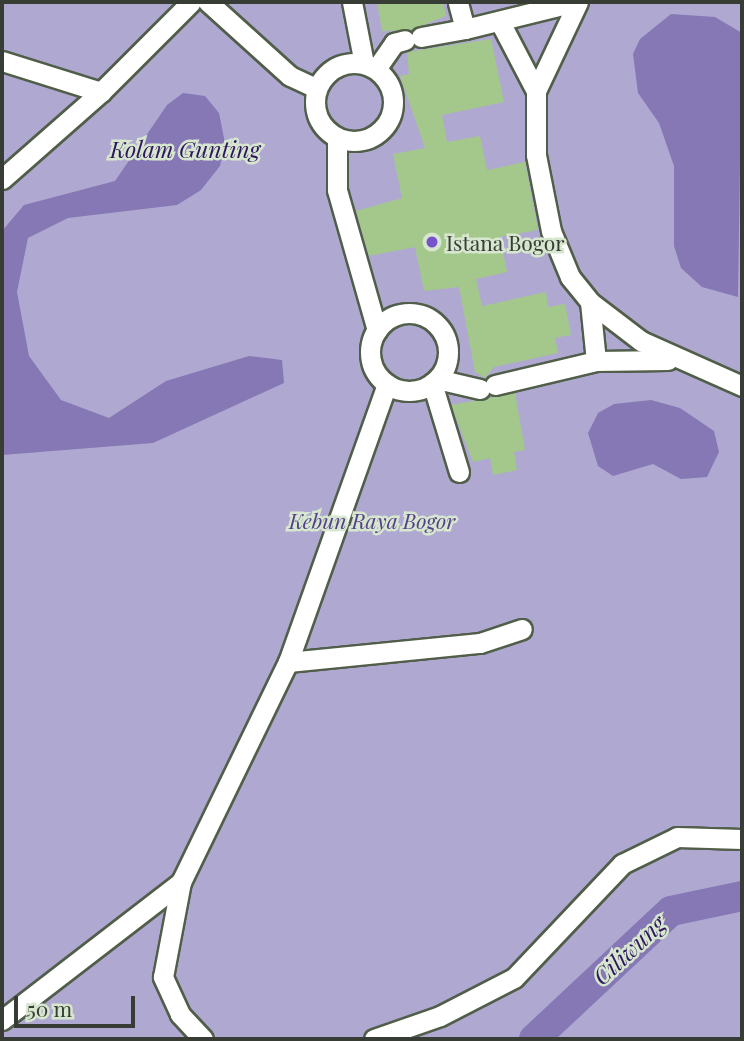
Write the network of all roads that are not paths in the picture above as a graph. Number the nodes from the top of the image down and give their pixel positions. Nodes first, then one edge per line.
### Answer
1 (191, 2) edge
2 (208, 2) edge
3 (352, 2) edge
4 (458, 2) edge
5 (576, 2) edge
6 (501, 24) junction
7 (465, 29) junction
8 (2, 61) edge
9 (370, 66) junction
10 (316, 88) junction
11 (536, 91) junction
12 (101, 92) junction
13 (337, 138) junction
14 (2, 179) edge
15 (590, 302) junction
16 (377, 330) junction
17 (596, 361) junction
18 (676, 361) junction
19 (435, 381) junction
20 (387, 384) junction
21 (742, 386) edge
22 (459, 472) dead end
23 (522, 629) dead end
24 (288, 662) junction
25 (742, 839) edge
26 (181, 882) junction
27 (2, 1020) edge
28 (203, 1039) edge
29 (374, 1039) edge

1 - 12 lane
2 - 10 lane
3 - 9 lane
4 - 7 lane
5 - 6 lane
5 - 11 lane
6 - 7 lane
6 - 11 lane
7 - 9 lane
8 - 12 lane
9 - 10 lane
9 - 13 lane
10 - 13 lane
11 - 15 lane
12 - 14 lane
13 - 16 lane
15 - 17 lane
15 - 18 lane
16 - 19 lane
16 - 20 lane
17 - 18 lane
17 - 19 lane
18 - 21 lane
19 - 20 lane
19 - 22 lane
20 - 24 lane
23 - 24 lane
24 - 26 lane
25 - 29 lane
26 - 27 lane
26 - 28 lane

